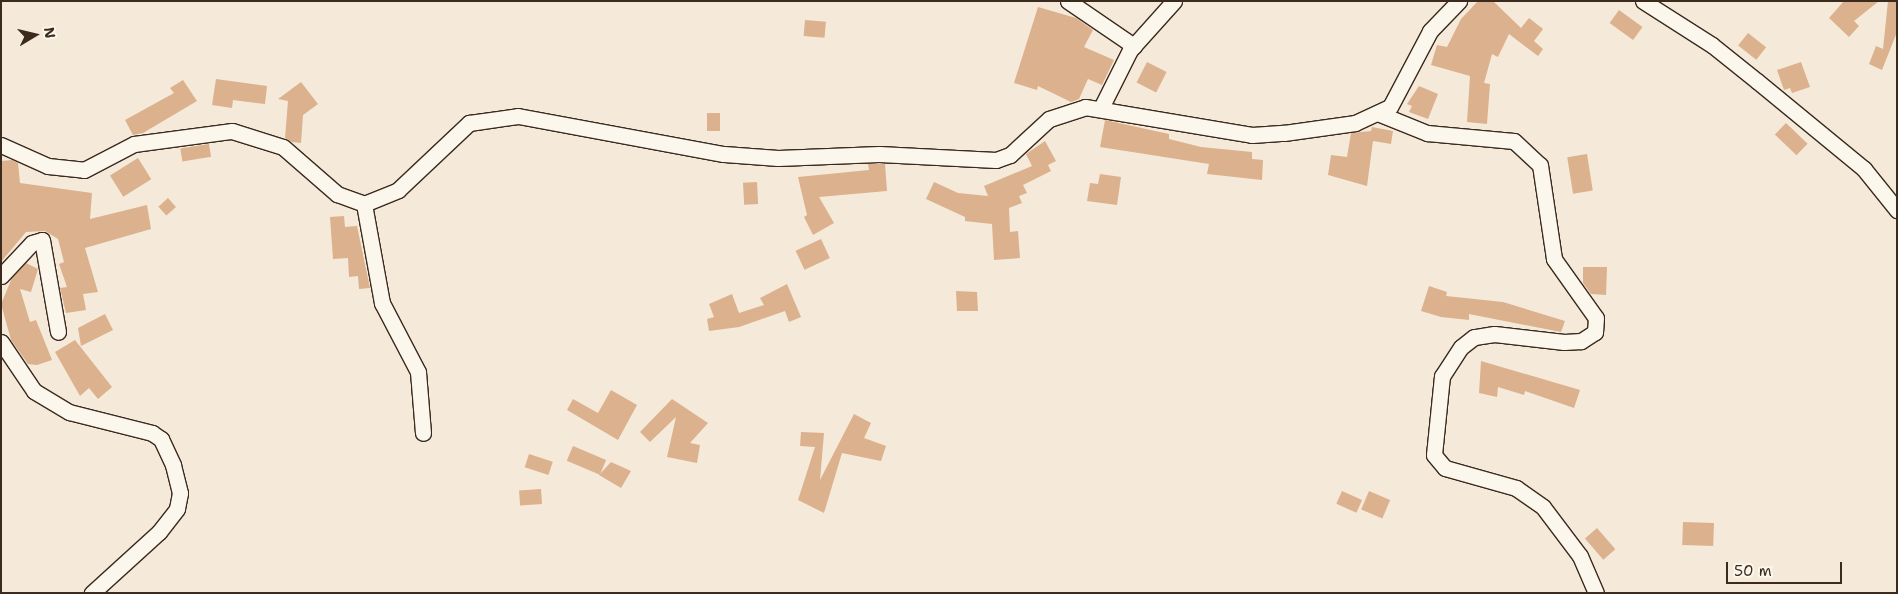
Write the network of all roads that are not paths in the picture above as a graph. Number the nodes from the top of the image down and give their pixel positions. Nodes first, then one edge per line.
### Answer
1 (1068, 1) edge
2 (1174, 1) edge
3 (1459, 1) edge
4 (1643, 1) edge
5 (1134, 46) junction
6 (1102, 106) junction
7 (1380, 114) junction
8 (1, 145) edge
9 (364, 204) junction
10 (1897, 210) edge
11 (1, 276) edge
12 (58, 332) dead end
13 (1, 342) edge
14 (424, 433) dead end
15 (92, 593) edge
16 (1596, 593) edge

1 - 5 street
2 - 5 street
3 - 7 street
4 - 10 street
5 - 6 street
6 - 7 street
6 - 9 street
7 - 16 street
8 - 9 street
9 - 14 street
11 - 12 street
13 - 15 street

